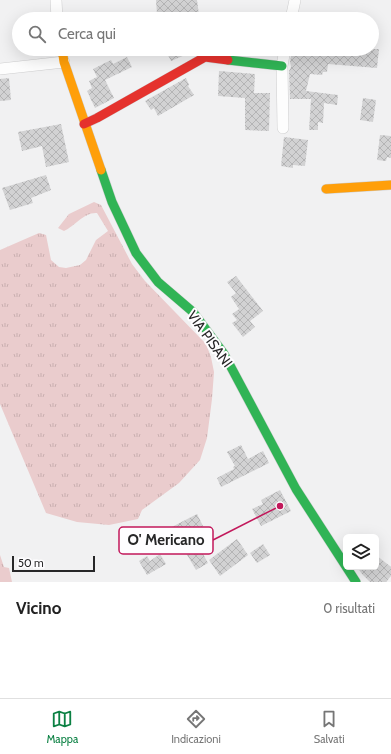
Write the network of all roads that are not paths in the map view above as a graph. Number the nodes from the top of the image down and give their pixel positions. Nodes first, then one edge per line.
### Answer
1 (56, 0) edge
2 (295, 0) edge
3 (57, 12) edge
4 (292, 12) edge
5 (63, 56) edge
6 (284, 56) edge
7 (64, 62) junction
8 (282, 66) junction
9 (0, 69) edge
10 (84, 124) junction
11 (283, 128) dead end
12 (391, 185) edge
13 (326, 189) dead end
14 (356, 582) edge

1 - 3 street
2 - 4 street
5 - 7 street, VIA PISANI
6 - 8 street
7 - 9 street
7 - 10 street, VIA PISANI
8 - 10 street
8 - 11 street
10 - 14 street, VIA PISANI
12 - 13 street

